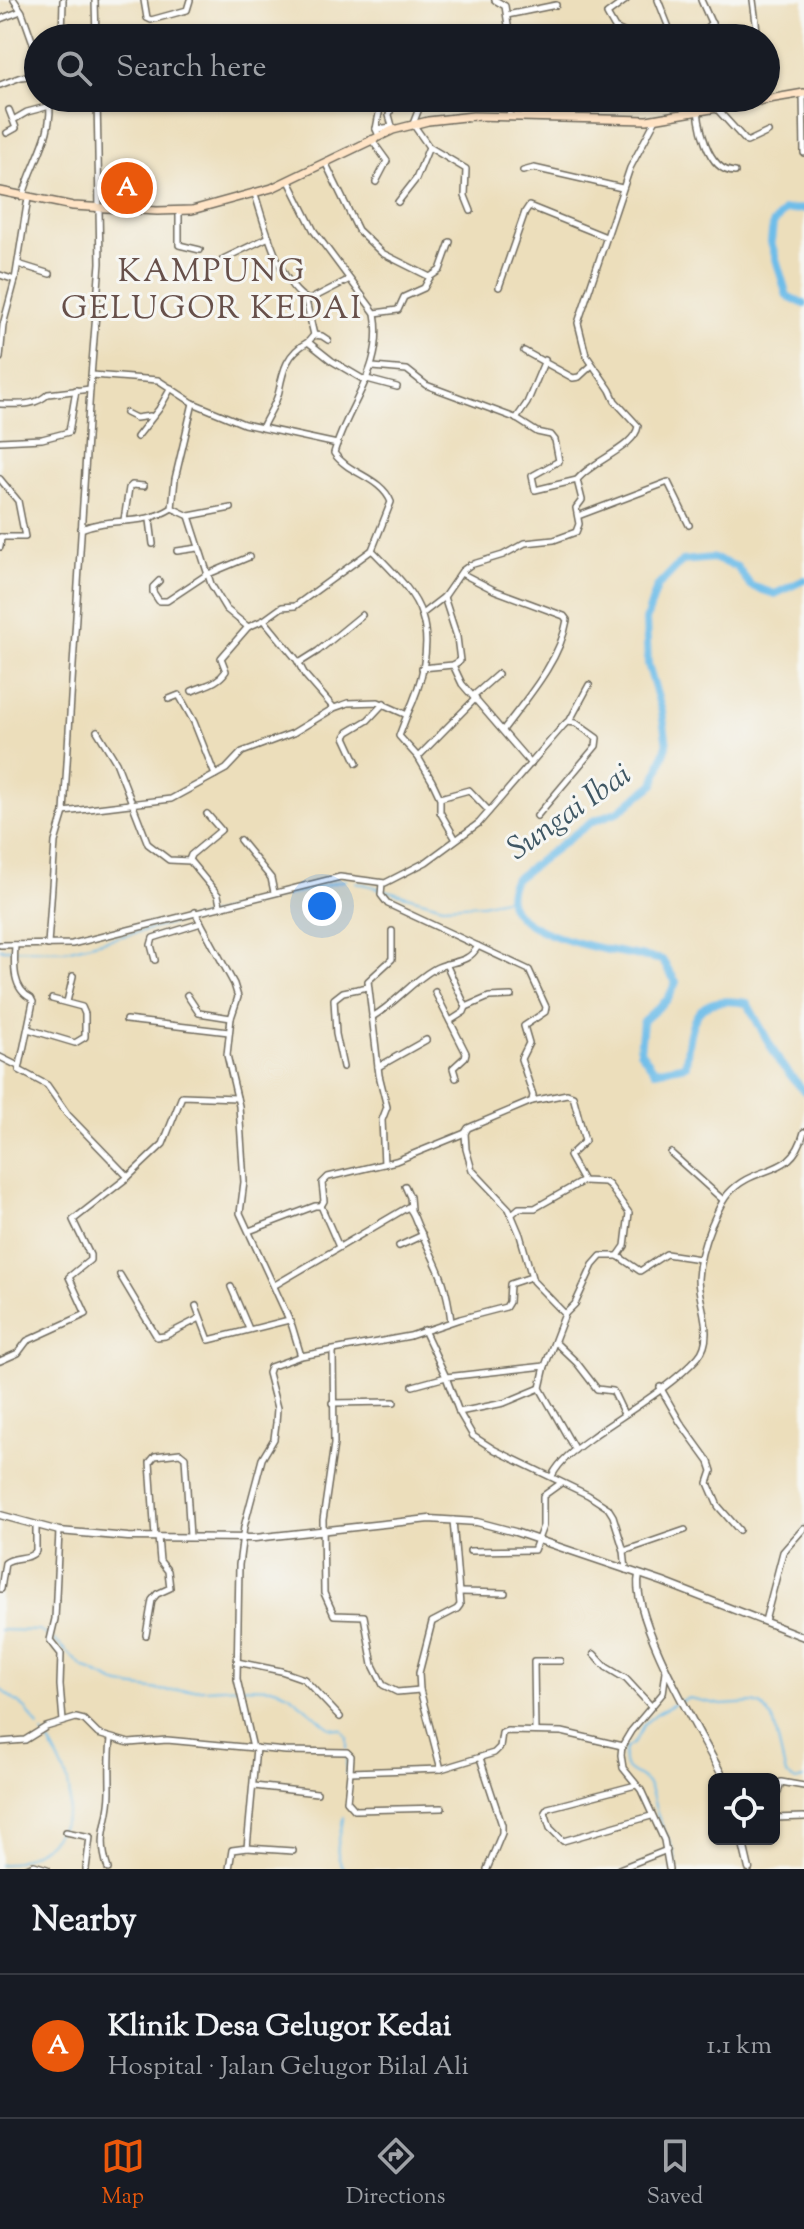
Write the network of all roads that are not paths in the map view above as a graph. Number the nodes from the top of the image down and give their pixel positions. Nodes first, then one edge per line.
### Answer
1 (14, 0) edge
2 (63, 0) edge
3 (95, 0) edge
4 (144, 0) edge
5 (190, 0) edge
6 (495, 0) edge
7 (626, 0) edge
8 (658, 0) edge
9 (701, 0) edge
10 (753, 0) edge
11 (556, 5) dead end
12 (21, 11) junction
13 (507, 15) junction
14 (0, 19) edge
15 (712, 23) edge
16 (26, 24) edge
17 (62, 24) edge
18 (96, 24) edge
19 (508, 24) edge
20 (613, 24) edge
21 (667, 24) edge
22 (756, 24) edge
23 (24, 77) edge
24 (0, 85) edge
25 (804, 93) edge
26 (780, 96) edge
27 (9, 110) dead end
28 (27, 112) edge
29 (49, 112) edge
30 (97, 112) edge
31 (379, 112) edge
32 (390, 112) edge
33 (418, 112) edge
34 (510, 112) edge
35 (693, 112) edge
36 (698, 112) edge
37 (720, 112) edge
38 (509, 116) junction
39 (15, 119) junction
40 (656, 119) junction
41 (413, 124) junction
42 (392, 128) junction
43 (768, 132) dead end
44 (7, 133) dead end
45 (375, 135) junction
46 (429, 147) junction
47 (804, 153) edge
48 (326, 164) junction
49 (523, 171) dead end
50 (735, 172) dead end
51 (289, 181) junction
52 (376, 182) dead end
53 (622, 188) junction
54 (0, 191) edge
55 (255, 194) junction
56 (26, 198) junction
57 (398, 202) dead end
58 (97, 208) junction
59 (179, 211) junction
60 (471, 211) dead end
61 (269, 237) junction
62 (606, 237) junction
63 (450, 242) dead end
64 (200, 250) dead end
65 (223, 259) dead end
66 (18, 264) junction
67 (50, 274) dead end
68 (0, 275) edge
69 (430, 277) junction
70 (15, 280) junction
71 (348, 280) junction
72 (499, 287) dead end
73 (306, 300) junction
74 (375, 313) junction
75 (314, 335) junction
76 (328, 340) dead end
77 (308, 342) junction
78 (524, 351) dead end
79 (0, 358) edge
80 (545, 360) junction
81 (592, 365) junction
82 (373, 367) junction
83 (92, 375) junction
84 (366, 380) junction
85 (397, 387) dead end
86 (171, 388) junction
87 (83, 389) junction
88 (193, 403) junction
89 (0, 404) edge
90 (126, 413) dead end
91 (154, 414) junction
92 (516, 419) junction
93 (262, 428) junction
94 (137, 437) dead end
95 (0, 441) edge
96 (337, 444) junction
97 (0, 479) edge
98 (577, 480) junction
99 (144, 486) dead end
100 (172, 508) junction
101 (231, 508) dead end
102 (189, 516) junction
103 (578, 516) junction
104 (124, 520) junction
105 (150, 520) junction
106 (689, 525) dead end
107 (81, 529) junction
108 (1, 537) edge
109 (153, 544) dead end
110 (0, 547) edge
111 (198, 548) junction
112 (372, 550) junction
113 (177, 551) dead end
114 (249, 557) dead end
115 (461, 573) junction
116 (206, 575) junction
117 (159, 581) dead end
118 (444, 597) junction
119 (422, 614) junction
120 (362, 615) dead end
121 (264, 620) junction
122 (248, 627) junction
123 (299, 663) junction
124 (453, 665) junction
125 (422, 668) junction
126 (498, 674) dead end
127 (589, 685) dead end
128 (192, 691) dead end
129 (474, 697) junction
130 (169, 699) dead end
131 (384, 703) junction
132 (334, 708) junction
133 (407, 715) junction
134 (569, 722) junction
135 (503, 730) junction
136 (97, 731) dead end
137 (418, 757) junction
138 (357, 763) dead end
139 (531, 764) junction
140 (215, 775) junction
141 (440, 798) junction
142 (131, 805) junction
143 (489, 811) junction
144 (64, 812) junction
145 (207, 814) dead end
146 (537, 816) dead end
147 (455, 838) junction
148 (240, 840) dead end
149 (189, 860) junction
150 (381, 887) junction
151 (274, 892) junction
152 (220, 905) junction
153 (198, 917) junction
154 (392, 931) dead end
155 (0, 945) edge
156 (15, 945) junction
157 (48, 945) junction
158 (478, 946) junction
159 (155, 960) dead end
160 (446, 964) junction
161 (73, 976) dead end
162 (368, 987) junction
163 (435, 992) dead end
164 (187, 995) dead end
165 (511, 996) dead end
166 (52, 999) dead end
167 (67, 1002) junction
168 (466, 1007) junction
169 (372, 1017) junction
170 (231, 1018) junction
171 (126, 1020) dead end
172 (450, 1021) junction
173 (28, 1029) junction
174 (229, 1032) junction
175 (426, 1040) dead end
176 (0, 1057) edge
177 (18, 1066) junction
178 (343, 1067) dead end
179 (378, 1067) junction
180 (456, 1078) dead end
181 (237, 1098) junction
182 (532, 1101) junction
183 (804, 1132) edge
184 (465, 1133) junction
185 (671, 1153) dead end
186 (384, 1164) junction
187 (128, 1177) junction
188 (583, 1181) junction
189 (405, 1186) dead end
190 (723, 1200) junction
191 (321, 1206) junction
192 (411, 1209) junction
193 (511, 1215) junction
194 (249, 1231) junction
195 (423, 1235) junction
196 (399, 1246) dead end
197 (339, 1247) junction
198 (618, 1256) junction
199 (700, 1259) junction
200 (120, 1275) dead end
201 (531, 1277) junction
202 (275, 1285) junction
203 (231, 1287) dead end
204 (196, 1306) dead end
205 (565, 1314) junction
206 (200, 1318) junction
207 (289, 1320) junction
208 (451, 1321) junction
209 (249, 1329) junction
210 (424, 1330) junction
211 (555, 1342) junction
212 (333, 1352) junction
213 (301, 1356) junction
214 (0, 1361) edge
215 (545, 1366) junction
216 (446, 1377) junction
217 (413, 1386) dead end
218 (660, 1387) junction
219 (540, 1388) junction
220 (394, 1402) dead end
221 (332, 1403) junction
222 (459, 1412) junction
223 (624, 1414) junction
224 (575, 1450) junction
225 (552, 1476) junction
226 (561, 1483) junction
227 (0, 1515) edge
228 (453, 1519) junction
229 (36, 1526) junction
230 (804, 1528) edge
231 (685, 1530) dead end
232 (739, 1530) dead end
233 (59, 1531) junction
234 (323, 1532) junction
235 (156, 1537) junction
236 (190, 1537) junction
237 (242, 1538) junction
238 (538, 1540) junction
239 (470, 1551) dead end
240 (624, 1551) junction
241 (626, 1570) junction
242 (639, 1575) junction
243 (1, 1589) edge
244 (460, 1592) junction
245 (505, 1593) dead end
246 (765, 1621) junction
247 (146, 1635) dead end
248 (804, 1637) edge
249 (594, 1654) dead end
250 (560, 1661) dead end
251 (237, 1662) junction
252 (666, 1670) junction
253 (420, 1690) junction
254 (651, 1706) junction
255 (340, 1717) dead end
256 (63, 1721) junction
257 (535, 1731) junction
258 (111, 1739) junction
259 (0, 1742) edge
260 (622, 1746) junction
261 (254, 1748) junction
262 (480, 1758) junction
263 (441, 1769) junction
264 (350, 1772) junction
265 (721, 1773) edge
266 (636, 1785) junction
267 (780, 1785) edge
268 (254, 1786) junction
269 (804, 1786) edge
270 (317, 1793) dead end
271 (442, 1808) dead end
272 (651, 1816) junction
273 (804, 1817) edge
274 (780, 1818) edge
275 (66, 1832) dead end
276 (743, 1845) edge
277 (247, 1848) junction
278 (667, 1850) junction
279 (293, 1851) dead end
280 (27, 1868) edge
281 (47, 1869) edge
282 (86, 1869) edge
283 (108, 1869) edge
284 (229, 1869) edge
285 (487, 1869) edge
286 (619, 1869) edge
287 (669, 1869) edge
288 (749, 1869) edge

1 - 12 street
2 - 17 street
3 - 18 street
4 - 5 street
6 - 13 street
7 - 20 street
8 - 21 street
9 - 15 street
10 - 22 street
11 - 13 street
12 - 14 street
12 - 16 street
13 - 19 street
23 - 24 street
25 - 26 main road
25 - 47 street
27 - 39 street
28 - 39 street
29 - 56 street
30 - 58 street
31 - 45 street
32 - 42 street
33 - 41 street
34 - 38 street
35 - 40 main road
36 - 50 street
37 - 43 street
38 - 40 main road
38 - 41 main road
39 - 44 street
40 - 53 street
41 - 42 main road
41 - 46 street
42 - 45 main road
45 - 48 main road
45 - 52 street
46 - 57 street
46 - 60 street
48 - 51 main road
48 - 69 street
49 - 53 street
51 - 55 main road
51 - 71 street
53 - 62 street
54 - 56 main road
55 - 59 main road
55 - 61 street
56 - 58 main road
56 - 66 street
58 - 59 main road
58 - 83 street
59 - 64 street
61 - 65 street
61 - 73 street
62 - 72 street
62 - 81 street
63 - 69 street
66 - 67 street
66 - 70 street
68 - 70 street
69 - 74 street
70 - 79 street
71 - 73 street
71 - 74 street
73 - 75 street
74 - 82 street
75 - 76 street
75 - 77 street
77 - 84 street
77 - 93 street
78 - 80 street
80 - 81 street
80 - 92 street
81 - 98 street
82 - 84 street
82 - 92 street
83 - 86 street
83 - 87 street
84 - 85 street
84 - 96 street
86 - 88 street
86 - 91 street
87 - 89 street
87 - 95 street
87 - 107 street
88 - 93 street
88 - 100 street
90 - 91 street
91 - 94 street
92 - 98 street
93 - 96 street
96 - 112 street
97 - 108 street
98 - 103 street
99 - 104 street
100 - 102 street
100 - 105 street
101 - 102 street
102 - 111 street
103 - 106 street
103 - 115 street
104 - 105 street
104 - 107 street
105 - 109 street
107 - 144 street
108 - 110 street
111 - 113 street
111 - 116 street
112 - 119 street
112 - 121 street
114 - 116 street
115 - 118 street
115 - 135 street
116 - 117 street
116 - 122 street
118 - 119 street
118 - 124 street
119 - 125 street
120 - 123 street
121 - 122 street
121 - 123 street
122 - 128 street
123 - 132 street
124 - 125 street
124 - 129 street
125 - 133 street
126 - 129 street
127 - 134 street
129 - 135 street
129 - 137 street
130 - 140 street
131 - 132 street
131 - 133 street
131 - 138 street
132 - 140 street
133 - 137 street
134 - 139 street
134 - 146 street
135 - 139 street
136 - 142 street
137 - 141 street
139 - 143 street
140 - 142 street
141 - 143 street
141 - 147 street
142 - 144 street
142 - 149 street
143 - 147 street
144 - 157 street
145 - 149 street
147 - 150 street
148 - 151 street
149 - 152 street
150 - 151 street
150 - 158 street
151 - 152 street
152 - 153 street
153 - 157 street
153 - 159 street
153 - 170 street
154 - 162 street
155 - 156 street
156 - 157 street
156 - 173 street
158 - 160 street
158 - 182 street
160 - 168 street
160 - 169 street
161 - 167 street
162 - 169 street
162 - 178 street
163 - 172 street
164 - 170 street
165 - 168 street
166 - 167 street
167 - 173 street
168 - 172 street
169 - 179 street
170 - 174 street
171 - 174 street
172 - 180 street
173 - 177 street
174 - 181 street
175 - 179 street
176 - 177 street
177 - 187 street
179 - 186 street
181 - 187 street
181 - 194 street
182 - 184 street
182 - 188 street
183 - 190 street
184 - 186 street
184 - 193 street
185 - 190 street
186 - 191 street
187 - 214 street
188 - 193 street
188 - 198 street
189 - 192 street
190 - 199 street
191 - 194 street
191 - 197 street
192 - 195 street
192 - 197 street
193 - 201 street
194 - 202 street
195 - 196 street
195 - 208 street
197 - 202 street
198 - 199 street
198 - 205 street
199 - 218 street
200 - 206 street
201 - 205 street
201 - 208 street
202 - 207 street
203 - 209 street
204 - 206 street
205 - 211 street
206 - 209 street
207 - 209 street
207 - 213 street
208 - 210 street
210 - 212 street
210 - 216 street
211 - 215 street
211 - 223 street
212 - 213 street
212 - 221 street
213 - 237 street
215 - 216 street
215 - 219 street
216 - 217 street
216 - 222 street
218 - 223 street
218 - 232 street
219 - 222 street
219 - 224 street
220 - 221 street
221 - 234 street
222 - 225 street
223 - 224 street
224 - 225 street
225 - 226 street
226 - 238 street
226 - 240 street
227 - 229 street
228 - 234 street
228 - 238 street
228 - 244 street
229 - 233 street
229 - 243 street
230 - 246 street
231 - 240 street
233 - 235 street
233 - 256 street
234 - 237 street
234 - 253 street
235 - 236 street
235 - 236 street
235 - 247 street
236 - 237 street
237 - 251 street
238 - 239 street
238 - 241 street
240 - 241 street
241 - 242 street
242 - 246 street
242 - 252 street
244 - 245 street
244 - 253 street
246 - 248 street
249 - 254 street
250 - 257 street
251 - 255 street
251 - 261 street
252 - 254 street
252 - 265 street
253 - 263 street
254 - 260 street
256 - 258 street
256 - 259 street
257 - 260 street
257 - 262 street
258 - 261 street
258 - 283 street
260 - 266 street
261 - 264 street
261 - 268 street
262 - 263 street
262 - 285 street
263 - 264 street
264 - 271 street
266 - 272 street
266 - 272 street
267 - 269 street
268 - 270 street
268 - 277 street
272 - 278 street
273 - 274 street
275 - 282 street
276 - 288 street
277 - 279 street
277 - 284 street
278 - 286 street
278 - 287 street
280 - 281 street

